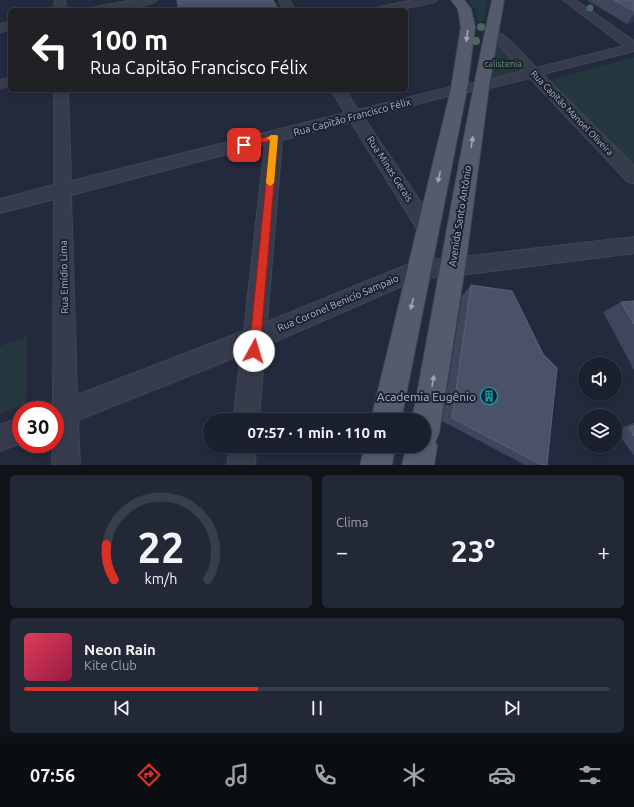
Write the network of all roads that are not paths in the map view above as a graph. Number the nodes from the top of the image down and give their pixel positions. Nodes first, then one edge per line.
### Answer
1 (152, 0) edge
2 (431, 0) edge
3 (457, 0) edge
4 (498, 0) edge
5 (568, 0) edge
6 (107, 8) edge
7 (389, 8) edge
8 (491, 34) junction
9 (634, 47) edge
10 (533, 72) junction
11 (481, 86) junction
12 (459, 89) junction
13 (61, 92) edge
14 (339, 92) edge
15 (355, 116) junction
16 (274, 137) junction
17 (634, 177) edge
18 (63, 189) junction
19 (0, 206) edge
20 (428, 228) junction
21 (634, 246) edge
22 (453, 267) junction
23 (420, 269) junction
24 (256, 338) junction
25 (64, 413) edge
26 (247, 413) edge
27 (388, 413) edge
28 (427, 413) edge
29 (12, 433) edge
30 (0, 438) edge
31 (242, 453) edge
32 (379, 453) edge
33 (421, 453) edge
34 (66, 465) edge
35 (241, 465) edge
36 (376, 465) edge
37 (418, 465) edge

1 - 6 street
2 - 7 street
3 -> 12 main road
4 - 8 main road, Avenida Santo Antônio
5 - 9 street
8 - 10 street, Rua Capitão Manoel Oliveira
8 - 11 main road, Avenida Santo Antônio
9 - 10 street, Rua Capitão Francisco Félix
10 - 11 street, Rua Capitão Francisco Félix
10 - 17 street, Rua Capitão Manoel Oliveira
11 - 12 street, Rua Capitão Francisco Félix
22 -> 11 main road, Avenida Santo Antônio
12 - 15 street, Rua Capitão Francisco Félix
12 -> 20 main road
13 - 18 street, Rua Emídio Lima
14 - 15 street, Rua Minas Gerais
15 - 16 street, Rua Capitão Francisco Félix
15 - 20 street, Rua Minas Gerais
16 - 18 street, Rua Capitão Francisco Félix
16 - 24 street
18 - 19 street, Rua Capitão Francisco Félix
18 - 34 street, Rua Emídio Lima
20 - 23 main road
21 - 22 street, Rua Coronel Benicío Sampaio
22 - 23 street, Rua Coronel Benicío Sampaio
28 -> 22 main road, Avenida Santo Antônio
23 - 24 street, Rua Coronel Benicío Sampaio
23 -> 27 main road
24 - 25 street, Rua Coronel Benicío Sampaio
24 - 26 street
29 - 30 street
31 - 35 street
32 - 36 main road
33 - 37 main road

